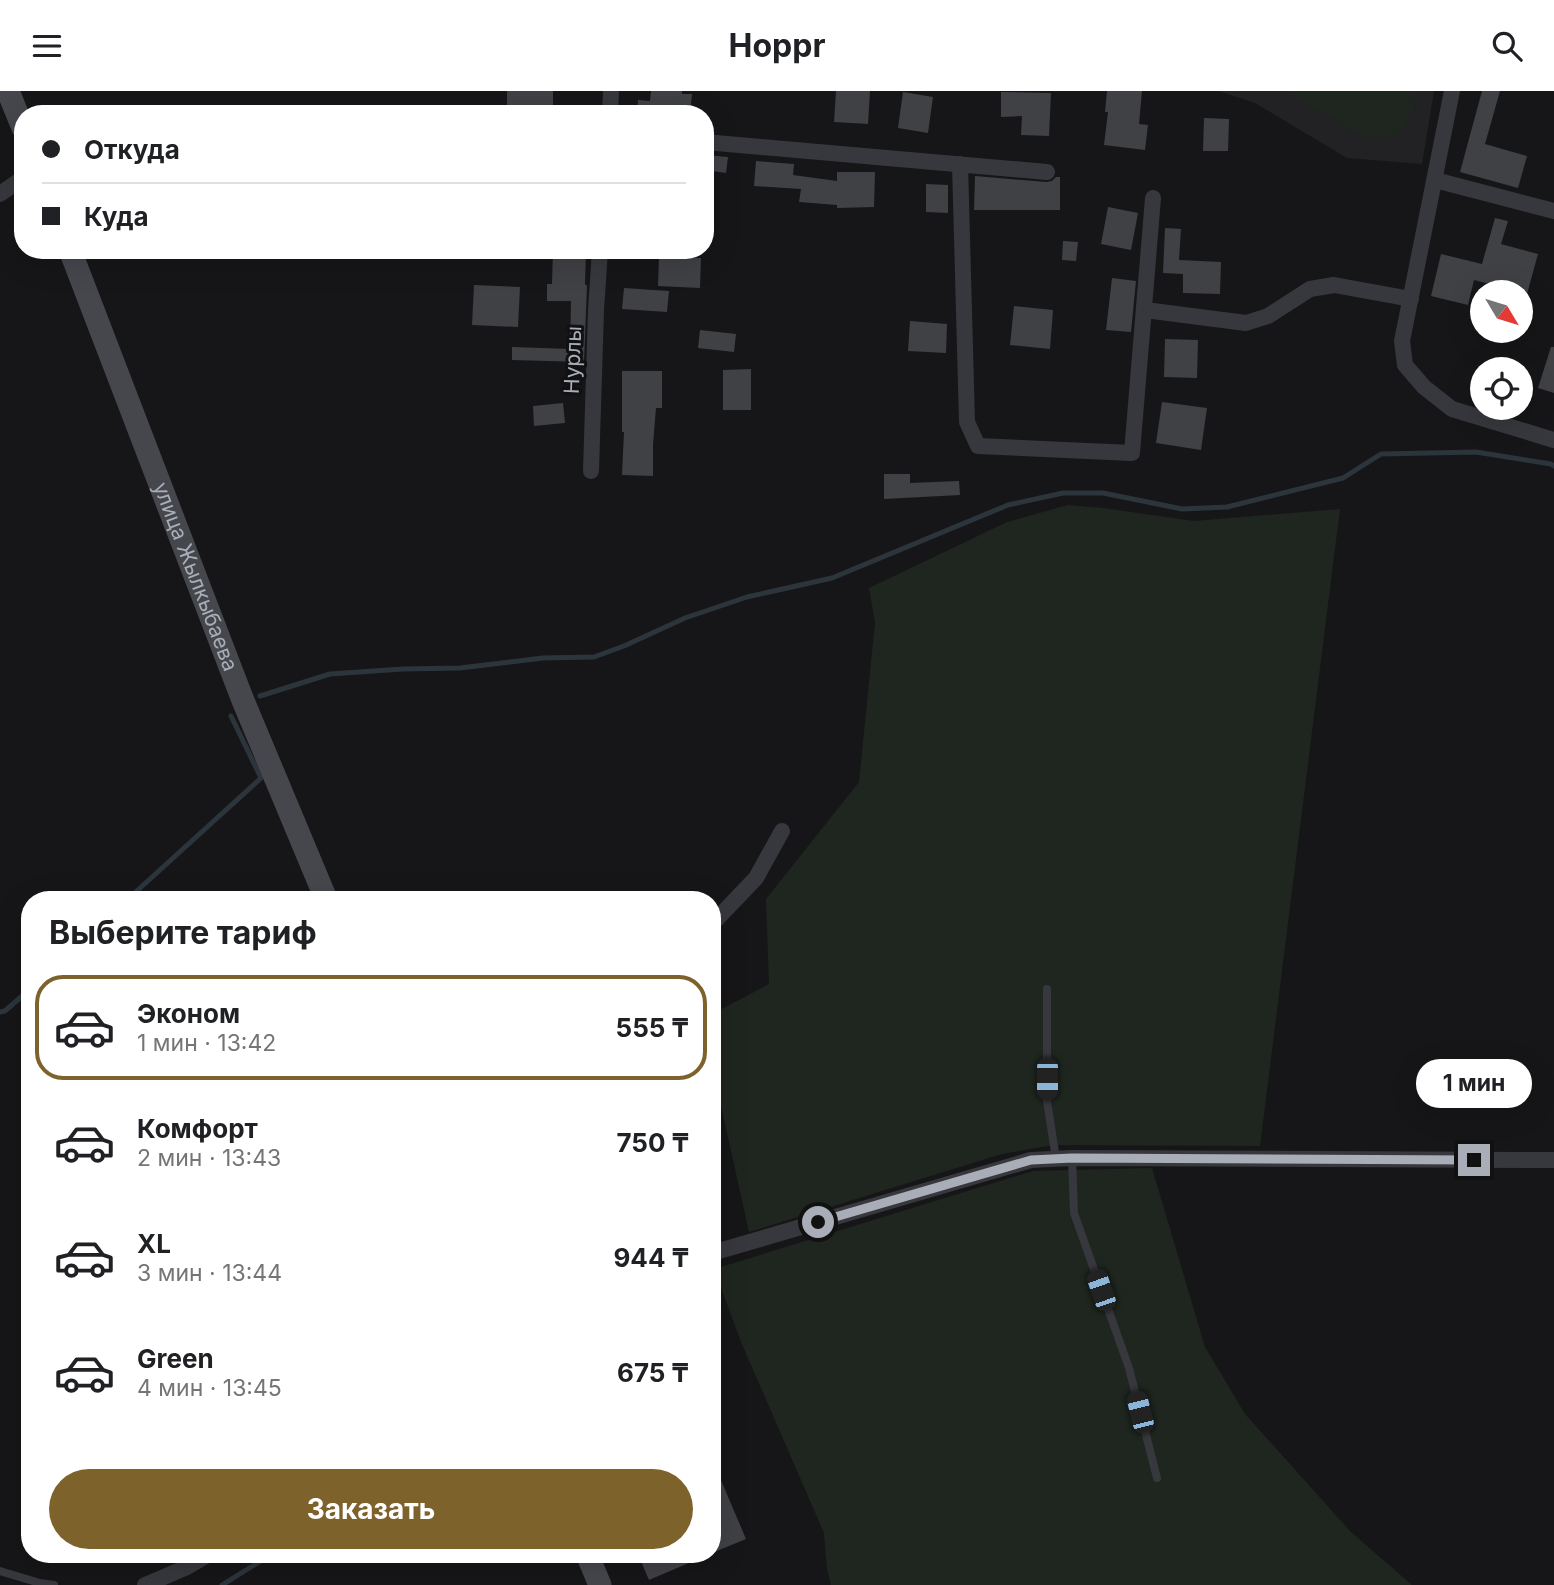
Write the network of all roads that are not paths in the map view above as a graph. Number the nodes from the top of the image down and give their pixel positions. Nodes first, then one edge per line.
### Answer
1 (1452, 91) edge
2 (714, 143) edge
3 (960, 164) junction
4 (1047, 171) dead end
5 (1434, 180) junction
6 (1153, 198) dead end
7 (1554, 211) edge
8 (73, 259) edge
9 (599, 259) edge
10 (1411, 299) junction
11 (1144, 310) junction
12 (1554, 440) edge
13 (591, 471) dead end
14 (782, 831) dead end
15 (323, 891) edge
16 (721, 915) edge
17 (1047, 989) dead end
18 (1064, 1159) junction
19 (1554, 1160) edge
20 (721, 1250) edge
21 (1157, 1478) dead end
22 (194, 1563) edge
23 (591, 1563) edge
24 (0, 1571) edge
25 (54, 1585) edge
26 (145, 1585) edge
27 (600, 1585) edge

1 - 5 street
2 - 3 street
3 - 4 street
3 - 11 street
5 - 7 street
5 - 10 street
6 - 11 street
8 - 15 main road, улица Жылкыбаева
9 - 13 street, Нурлы
10 - 11 street
10 - 12 street
14 - 16 street
17 - 18 lane
18 - 19 street
18 - 20 street
18 - 21 lane
22 - 26 street
23 - 27 main road
24 - 25 lane

